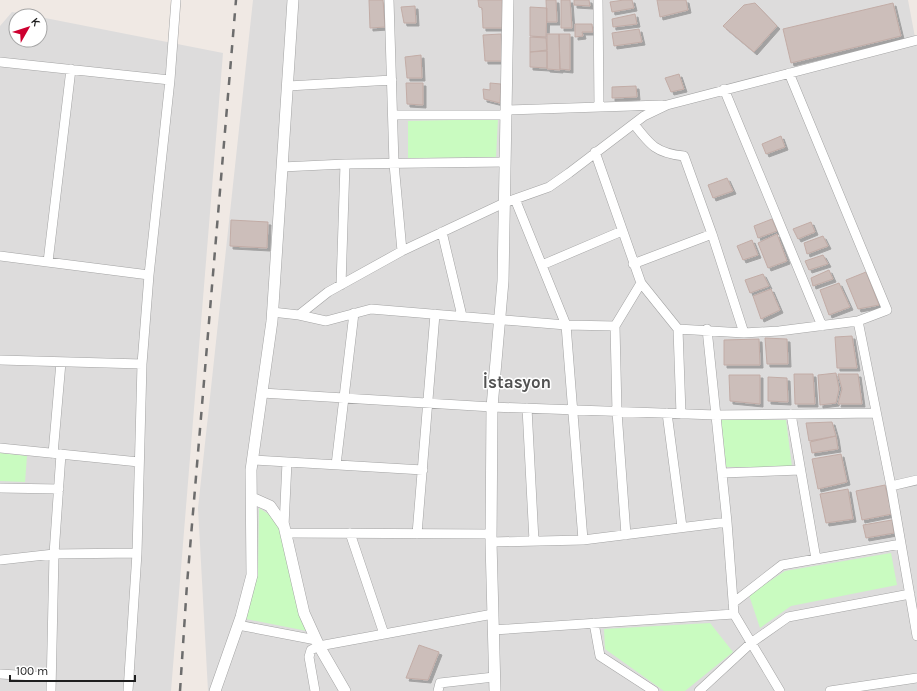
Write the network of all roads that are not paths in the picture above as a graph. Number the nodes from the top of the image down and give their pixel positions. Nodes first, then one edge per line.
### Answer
1 (176, 0) edge
2 (293, 0) edge
3 (389, 0) edge
4 (508, 0) edge
5 (598, 0) edge
6 (917, 40) edge
7 (0, 62) edge
8 (71, 69) junction
9 (789, 73) junction
10 (170, 80) junction
11 (392, 80) junction
12 (288, 86) junction
13 (724, 89) junction
14 (667, 105) junction
15 (599, 107) junction
16 (506, 112) junction
17 (393, 115) junction
18 (634, 124) junction
19 (595, 152) junction
20 (505, 162) junction
21 (345, 164) junction
22 (394, 164) junction
23 (282, 167) junction
24 (509, 201) junction
25 (622, 231) junction
26 (442, 232) junction
27 (712, 234) junction
28 (402, 251) junction
29 (0, 256) edge
30 (48, 262) junction
31 (633, 264) junction
32 (542, 265) junction
33 (149, 275) junction
34 (641, 283) junction
35 (342, 285) junction
36 (272, 312) junction
37 (354, 313) junction
38 (299, 314) junction
39 (435, 314) junction
40 (462, 316) junction
41 (499, 320) junction
42 (858, 321) junction
43 (566, 325) junction
44 (615, 326) junction
45 (822, 326) junction
46 (678, 329) junction
47 (708, 329) junction
48 (744, 333) junction
49 (0, 360) edge
50 (61, 362) junction
51 (142, 364) junction
52 (262, 393) junction
53 (344, 398) junction
54 (429, 403) junction
55 (492, 407) junction
56 (527, 408) junction
57 (572, 410) junction
58 (618, 412) junction
59 (667, 413) junction
60 (876, 413) junction
61 (681, 414) junction
62 (791, 414) junction
63 (716, 415) junction
64 (0, 448) edge
65 (57, 454) junction
66 (253, 460) junction
67 (139, 462) junction
68 (287, 462) junction
69 (336, 465) junction
70 (423, 470) junction
71 (800, 470) junction
72 (722, 473) junction
73 (917, 480) edge
74 (891, 486) junction
75 (0, 488) edge
76 (58, 489) junction
77 (252, 498) junction
78 (727, 522) junction
79 (682, 527) junction
80 (285, 529) junction
81 (350, 533) junction
82 (417, 534) junction
83 (626, 535) junction
84 (491, 538) junction
85 (583, 540) junction
86 (534, 541) junction
87 (901, 544) junction
88 (137, 553) junction
89 (54, 554) junction
90 (816, 559) junction
91 (0, 560) edge
92 (910, 594) junction
93 (733, 603) junction
94 (493, 614) junction
95 (734, 614) junction
96 (594, 624) junction
97 (238, 625) junction
98 (493, 630) junction
99 (384, 634) junction
100 (917, 636) edge
101 (318, 643) junction
102 (751, 643) junction
103 (0, 674) edge
104 (51, 677) junction
105 (494, 677) junction
106 (917, 678) edge
107 (51, 691) edge
108 (128, 691) edge
109 (216, 691) edge
110 (315, 691) edge
111 (345, 691) edge
112 (438, 691) edge
113 (495, 691) edge
114 (654, 691) edge
115 (699, 691) edge
116 (780, 691) edge
117 (830, 691) edge

1 - 10 street
2 - 12 street
3 - 11 street
4 - 16 street
5 - 15 street
6 - 9 street
7 - 8 street
8 - 10 street
8 - 30 street
9 - 13 street
9 - 42 street
10 - 33 street
11 - 12 street
11 - 17 street
12 - 23 street
13 - 14 street
13 - 45 street
14 - 15 street
14 - 18 street
15 - 16 street
16 - 17 street
16 - 20 street
17 - 22 street
18 - 19 street
18 - 27 street
19 - 24 street
19 - 25 street
20 - 22 street
20 - 24 street
21 - 22 street
21 - 23 street
21 - 35 street
22 - 28 street
23 - 36 street
24 - 26 street
24 - 32 street
24 - 41 street
25 - 31 street
25 - 32 street
26 - 28 street
26 - 40 street
27 - 31 street
27 - 48 street
28 - 35 street
29 - 30 street
30 - 33 street
31 - 34 street
32 - 43 street
33 - 51 street
34 - 44 street
34 - 46 street
35 - 38 street
36 - 38 street
36 - 52 street
37 - 38 street
37 - 39 street
37 - 53 street
39 - 40 street
39 - 54 street
40 - 41 street
41 - 43 street
41 - 55 street
42 - 45 street
42 - 60 street
43 - 44 street
43 - 57 street
44 - 58 street
45 - 48 street
46 - 47 street
46 - 61 street
47 - 48 street
47 - 63 street
49 - 50 street
50 - 51 street
50 - 65 street
51 - 67 street
52 - 53 street
52 - 66 street
53 - 54 street
53 - 69 street
54 - 55 street
54 - 70 street
55 - 56 street
55 - 84 street
56 - 57 street
56 - 86 street
57 - 58 street
57 - 85 street
58 - 59 street
58 - 83 street
59 - 61 street
59 - 79 street
60 - 62 street
60 - 74 street
61 - 63 street
62 - 63 street
62 - 71 street
63 - 72 street
64 - 65 street
65 - 67 street
65 - 76 street
66 - 68 street
66 - 77 street
67 - 88 street
68 - 69 street
68 - 80 street
69 - 70 street
70 - 82 street
71 - 72 street
71 - 90 street
72 - 78 street
73 - 74 street
74 - 87 street
75 - 76 street
76 - 89 street
77 - 80 street
77 - 97 street
78 - 79 street
78 - 93 street
79 - 83 street
80 - 81 street
80 - 101 street
81 - 82 street
81 - 99 street
82 - 84 street
83 - 85 street
84 - 86 street
84 - 94 street
85 - 86 street
87 - 90 street
87 - 92 street
88 - 89 street
88 - 108 street
89 - 91 street
89 - 104 street
90 - 93 street
92 - 100 street
92 - 102 street
93 - 95 street
94 - 98 street
94 - 99 street
95 - 96 street
95 - 102 street
96 - 98 street
96 - 114 street
97 - 101 street
97 - 109 street
98 - 105 street
99 - 101 street
101 - 110 street
101 - 111 street
102 - 115 street
102 - 116 street
103 - 104 street
104 - 107 street
105 - 112 street
105 - 113 street
106 - 117 street

